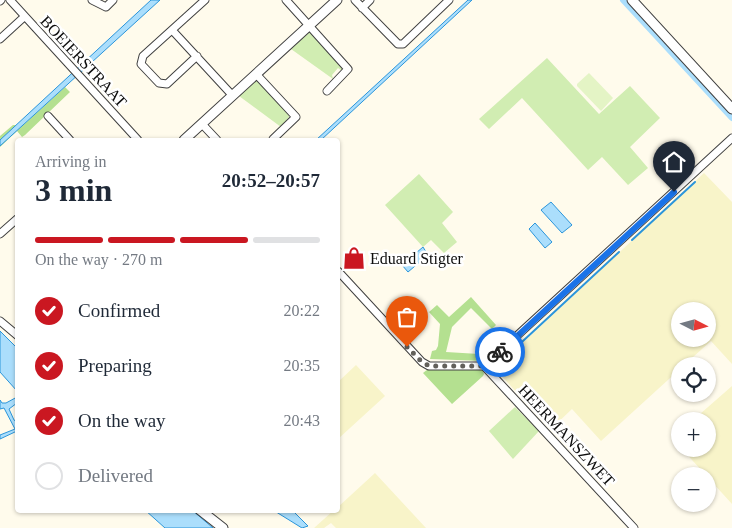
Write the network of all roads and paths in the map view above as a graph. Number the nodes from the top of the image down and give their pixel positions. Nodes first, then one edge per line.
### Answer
1 (10, 0) edge
2 (92, 0) edge
3 (113, 0) edge
4 (205, 0) edge
5 (286, 0) edge
6 (337, 0) edge
7 (355, 0) edge
8 (370, 0) edge
9 (449, 0) edge
10 (632, 0) edge
11 (362, 8) junction
12 (24, 17) junction
13 (310, 25) junction
14 (172, 30) junction
15 (0, 39) edge
16 (197, 56) junction
17 (256, 74) junction
18 (327, 92) dead end
19 (232, 95) junction
20 (732, 109) edge
21 (48, 116) dead end
22 (202, 124) junction
23 (68, 138) edge
24 (136, 138) edge
25 (186, 138) edge
26 (215, 138) edge
27 (275, 138) edge
28 (732, 138) edge
29 (15, 221) edge
30 (0, 234) edge
31 (340, 273) edge
32 (0, 321) edge
33 (15, 334) edge
34 (484, 366) junction
35 (204, 513) edge
36 (223, 528) edge
37 (634, 528) edge

1 - 12 street, BOEIERSTRAAT
2 - 3 street
4 - 14 street
5 - 13 street
6 - 13 street
7 - 11 street
8 - 11 street
9 - 11 street
10 - 20 street
12 - 15 street
12 - 24 street, BOEIERSTRAAT
13 - 17 street
13 - 18 street
14 - 16 street
14 - 16 street
16 - 19 street
17 - 19 street
17 - 27 street
19 - 22 street
21 - 23 street
22 - 25 street
22 - 26 street
28 - 34 street
29 - 30 street
31 - 34 street
32 - 33 street
34 - 37 street, HEERMANSZWET
35 - 36 street

